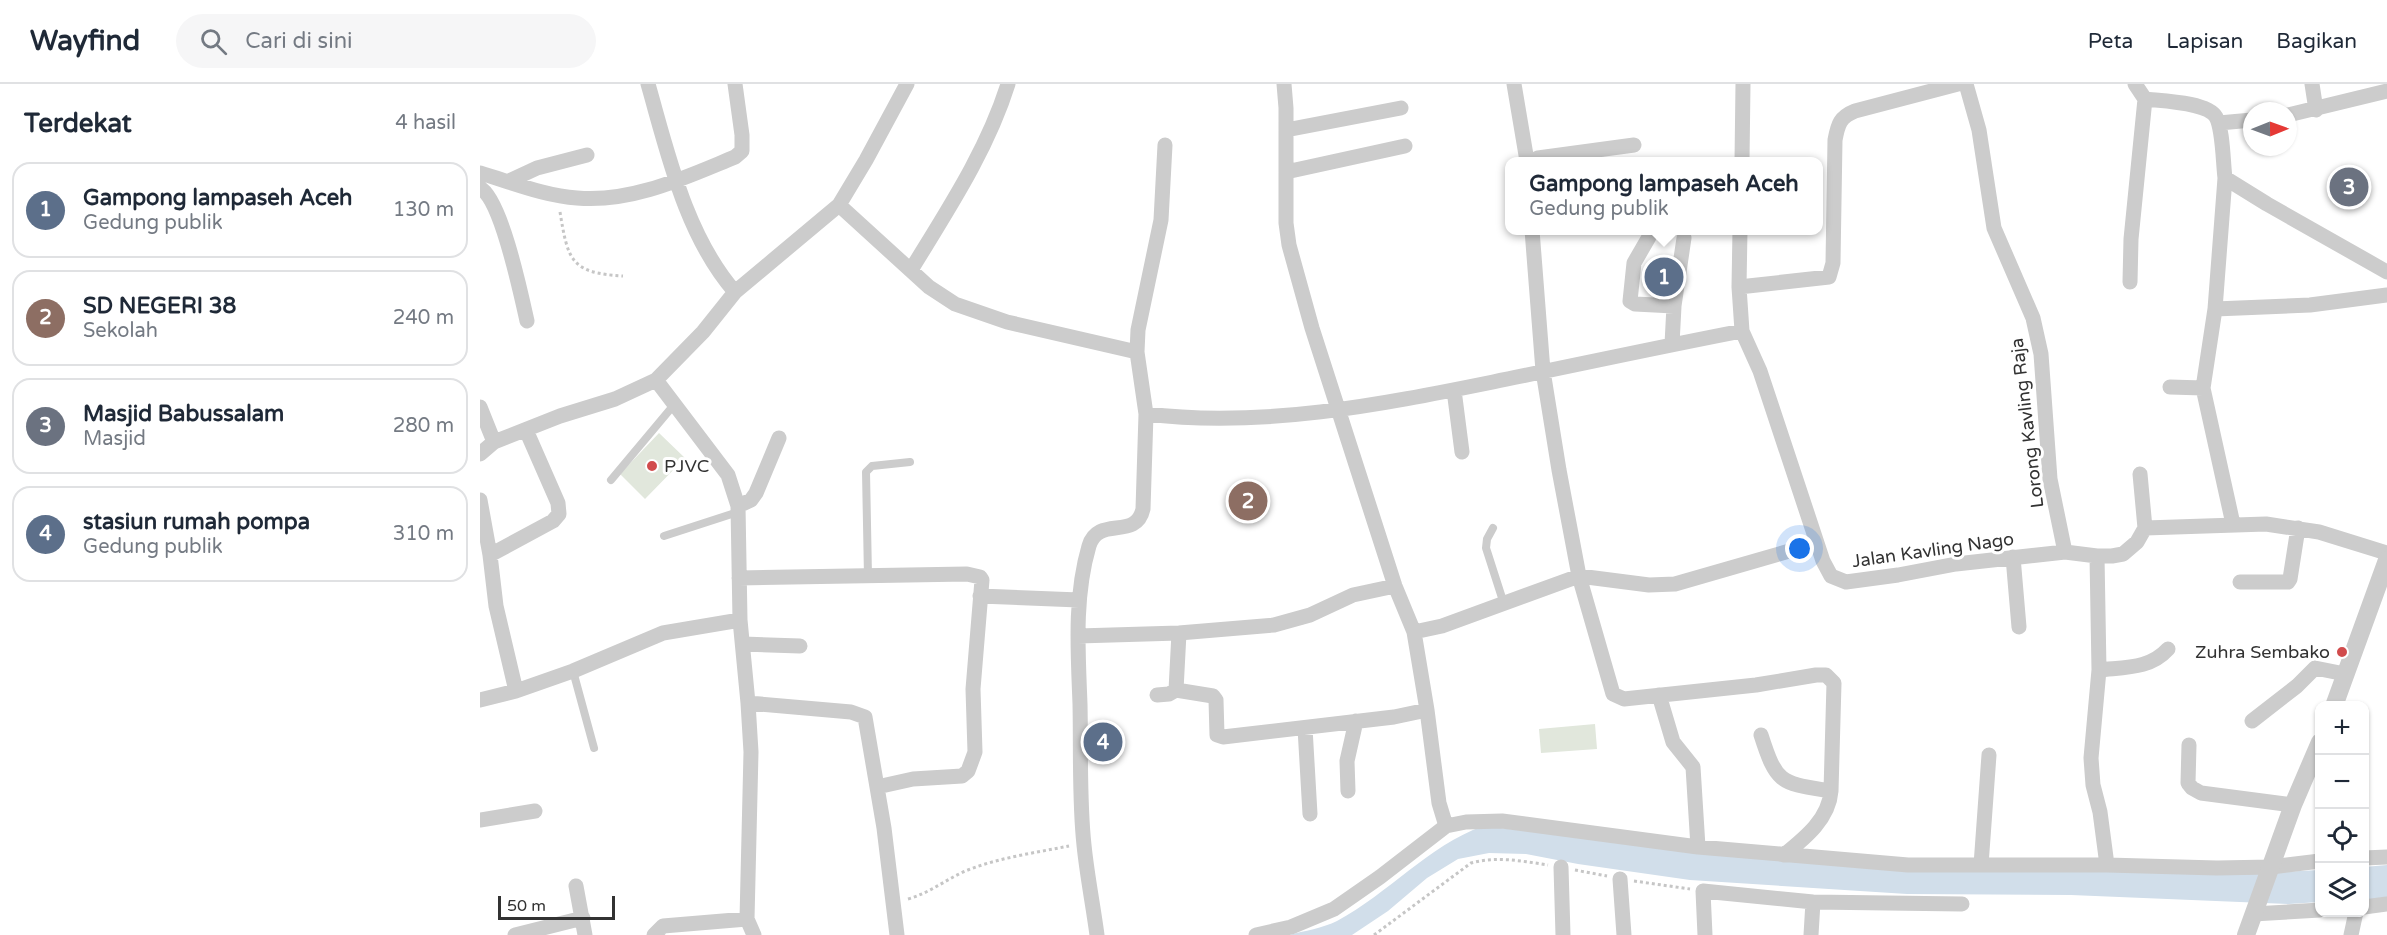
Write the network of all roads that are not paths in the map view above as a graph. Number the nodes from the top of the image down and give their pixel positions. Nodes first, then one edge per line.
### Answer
1 (648, 84) edge
2 (735, 84) edge
3 (907, 84) edge
4 (1008, 84) edge
5 (1284, 84) edge
6 (1514, 84) edge
7 (1743, 84) edge
8 (1958, 84) edge
9 (1966, 84) edge
10 (2135, 84) edge
11 (2312, 84) edge
12 (2387, 91) edge
13 (2145, 99) junction
14 (1401, 108) dead end
15 (2316, 110) junction
16 (2297, 114) edge
17 (2243, 121) edge
18 (2218, 123) junction
19 (1286, 130) junction
20 (1165, 145) dead end
21 (1405, 146) dead end
22 (1634, 146) dead end
23 (587, 155) dead end
24 (1526, 157) edge
25 (1546, 157) edge
26 (1742, 157) edge
27 (1286, 172) junction
28 (480, 178) edge
29 (2225, 178) junction
30 (677, 180) junction
31 (509, 181) junction
32 (839, 205) junction
33 (1532, 235) edge
34 (1740, 235) edge
35 (1649, 237) dead end
36 (1684, 238) dead end
37 (911, 270) junction
38 (2387, 272) edge
39 (2130, 282) dead end
40 (1739, 287) junction
41 (735, 292) junction
42 (2387, 295) edge
43 (1674, 306) junction
44 (2215, 309) junction
45 (527, 321) dead end
46 (1742, 331) junction
47 (1672, 344) junction
48 (1137, 352) junction
49 (1543, 371) junction
50 (656, 381) junction
51 (2170, 387) dead end
52 (2203, 388) junction
53 (1454, 390) junction
54 (673, 406) junction
55 (480, 407) edge
56 (1339, 410) junction
57 (1146, 414) junction
58 (526, 430) junction
59 (779, 438) dead end
60 (494, 442) junction
61 (1462, 452) dead end
62 (480, 454) edge
63 (910, 462) dead end
64 (2140, 474) dead end
65 (611, 480) dead end
66 (480, 500) edge
67 (738, 509) junction
68 (2233, 524) junction
69 (1493, 528) dead end
70 (2145, 528) junction
71 (2298, 528) junction
72 (663, 536) dead end
73 (1818, 543) junction
74 (2065, 552) junction
75 (490, 555) junction
76 (2097, 556) junction
77 (2013, 557) junction
78 (2387, 560) edge
79 (868, 576) junction
80 (1579, 576) junction
81 (739, 578) junction
82 (2240, 582) dead end
83 (1395, 586) junction
84 (980, 596) junction
85 (1079, 600) junction
86 (1504, 604) junction
87 (740, 620) junction
88 (2019, 627) dead end
89 (1179, 633) junction
90 (1414, 633) junction
91 (1078, 636) junction
92 (742, 644) junction
93 (800, 646) dead end
94 (2168, 649) dead end
95 (2099, 670) junction
96 (573, 671) junction
97 (2345, 674) junction
98 (1176, 690) junction
99 (516, 691) junction
100 (1157, 695) dead end
101 (1659, 695) junction
102 (480, 700) edge
103 (2335, 701) edge
104 (748, 702) junction
105 (1427, 710) junction
106 (1356, 721) junction
107 (2252, 721) dead end
108 (1305, 728) junction
109 (1761, 735) dead end
110 (2189, 745) dead end
111 (594, 748) dead end
112 (2315, 752) edge
113 (1989, 754) dead end
114 (877, 787) junction
115 (1348, 791) dead end
116 (1831, 791) junction
117 (2293, 805) junction
118 (535, 812) dead end
119 (1310, 814) dead end
120 (480, 820) edge
121 (1446, 826) junction
122 (1698, 847) junction
123 (1785, 855) junction
124 (2387, 857) edge
125 (2369, 858) edge
126 (2315, 862) edge
127 (1981, 865) junction
128 (2107, 866) junction
129 (1561, 867) road end
130 (2271, 868) junction
131 (1620, 879) road end
132 (576, 886) dead end
133 (1813, 902) junction
134 (1962, 904) dead end
135 (2387, 904) edge
136 (2369, 906) edge
137 (2315, 910) edge
138 (2254, 912) junction
139 (2355, 917) edge
140 (583, 918) junction
141 (747, 919) junction
142 (541, 931) edge
143 (515, 935) edge
144 (585, 935) edge
145 (654, 935) edge
146 (754, 935) edge
147 (897, 935) edge
148 (1097, 935) edge
149 (1256, 935) edge
150 (1563, 935) edge
151 (1624, 935) edge
152 (1705, 935) edge
153 (1811, 935) edge
154 (2246, 935) edge
155 (2351, 935) edge

1 - 30 street
2 - 30 street
3 - 32 street
4 - 37 street
5 - 19 street
6 - 24 street
7 - 26 street
8 - 40 street
9 - 74 street, Lorong Kavling Raja
10 - 13 street
11 - 15 street
12 - 15 street
13 - 18 street
13 - 39 street
14 - 19 street
15 - 16 street
17 - 18 street
18 - 29 street
19 - 27 street
20 - 48 street
21 - 27 street
22 - 25 street
23 - 31 street
27 - 56 street
28 - 31 street
28 - 45 street
29 - 38 street
29 - 44 street
30 - 31 street
30 - 41 street
32 - 37 street
32 - 41 street
33 - 49 street
34 - 40 street, Jalan Kavling Nago
35 - 43 street
36 - 43 street
37 - 48 street
40 - 46 street, Jalan Kavling Nago
41 - 50 street
42 - 44 street
43 - 47 street
44 - 52 street
46 - 47 street
46 - 73 street, Jalan Kavling Nago
47 - 49 street
48 - 57 street
49 - 53 street
49 - 80 street
50 - 54 street
50 - 58 street
51 - 52 street
52 - 68 street
53 - 56 street
53 - 61 street
54 - 65 lane
54 - 67 street
55 - 60 street
56 - 57 street
56 - 83 street
57 - 85 street
58 - 60 street
58 - 75 street
59 - 67 street
60 - 62 street
63 - 79 lane
64 - 70 street
66 - 75 street
67 - 72 lane
67 - 81 street
68 - 70 street
68 - 71 street
69 - 86 lane
70 - 76 street, Jalan Kavling Nago
71 - 78 street
71 - 82 street
73 - 77 street, Jalan Kavling Nago
73 - 80 street
74 - 76 street, Jalan Kavling Nago
74 - 77 street, Jalan Kavling Nago
75 - 99 street
76 - 95 street
77 - 88 street
78 - 97 street
79 - 81 street
79 - 84 street
80 - 86 street
80 - 101 street
81 - 87 street
83 - 89 street
83 - 90 street
84 - 85 street
84 - 114 street
85 - 91 street
86 - 90 street
87 - 92 street
87 - 96 street
89 - 91 street
89 - 98 street
90 - 105 street
91 - 148 street
92 - 93 street
92 - 104 street
94 - 95 street
95 - 128 street
96 - 99 street
96 - 111 lane
97 - 103 street
97 - 107 street
98 - 100 street
98 - 108 street
99 - 102 street
101 - 116 street
101 - 122 street
104 - 114 street
104 - 141 street
105 - 106 street
105 - 121 street
106 - 108 street
106 - 115 street
108 - 119 street
109 - 116 street
110 - 117 street
112 - 117 street
113 - 127 street
114 - 147 street
116 - 123 street
117 - 130 street
118 - 120 street
121 - 122 street
121 - 149 street
122 - 123 street
123 - 127 street
124 - 125 street
126 - 130 street
127 - 128 street
128 - 130 street
129 - 150 street
130 - 138 street
131 - 151 street
132 - 140 street
133 - 134 street
133 - 152 street
133 - 153 street
135 - 136 street
137 - 138 street
138 - 154 street
139 - 155 street
140 - 142 street
140 - 144 street
141 - 145 street
141 - 146 street
142 - 143 street

